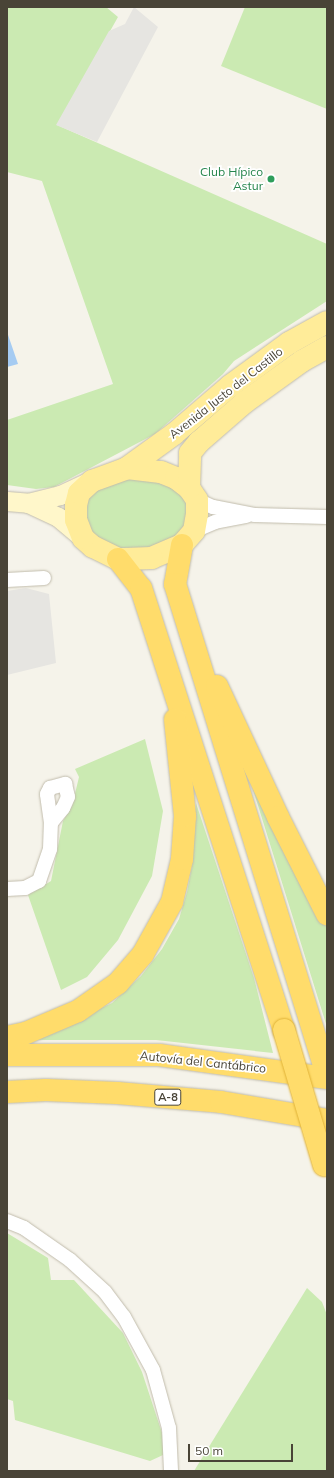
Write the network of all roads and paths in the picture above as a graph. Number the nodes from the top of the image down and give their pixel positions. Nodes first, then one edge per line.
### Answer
1 (327, 322) edge
2 (327, 347) edge
3 (127, 468) junction
4 (92, 481) junction
5 (193, 494) junction
6 (7, 501) edge
7 (28, 503) junction
8 (255, 515) junction
9 (327, 517) edge
10 (83, 538) junction
11 (188, 538) junction
12 (118, 558) junction
13 (44, 578) dead end
14 (7, 580) edge
15 (189, 634) junction
16 (171, 677) junction
17 (51, 823) dead end
18 (7, 889) edge
19 (327, 914) edge
20 (7, 1037) edge
21 (7, 1055) edge
22 (327, 1075) edge
23 (327, 1078) edge
24 (7, 1092) edge
25 (327, 1120) edge
26 (325, 1169) edge
27 (7, 1221) edge
28 (171, 1471) edge

1 - 3 main road, Avenida Justo del Castillo
2 - 5 main road, Avenida Justo del Castillo
3 - 4 main road
3 - 5 main road
4 - 7 main road
4 - 10 main road
5 - 8 street
5 - 11 main road
6 - 7 main road
7 - 10 main road
8 - 9 street
8 - 11 street
10 - 12 main road
11 - 12 main road
11 - 15 highway
12 - 16 highway
13 - 14 street
15 - 19 highway
15 - 22 highway
16 - 20 highway
16 - 26 highway, bridge
17 - 18 street
21 - 23 highway, Autovía del Cantábrico
24 - 25 highway, A-8
27 - 28 street

